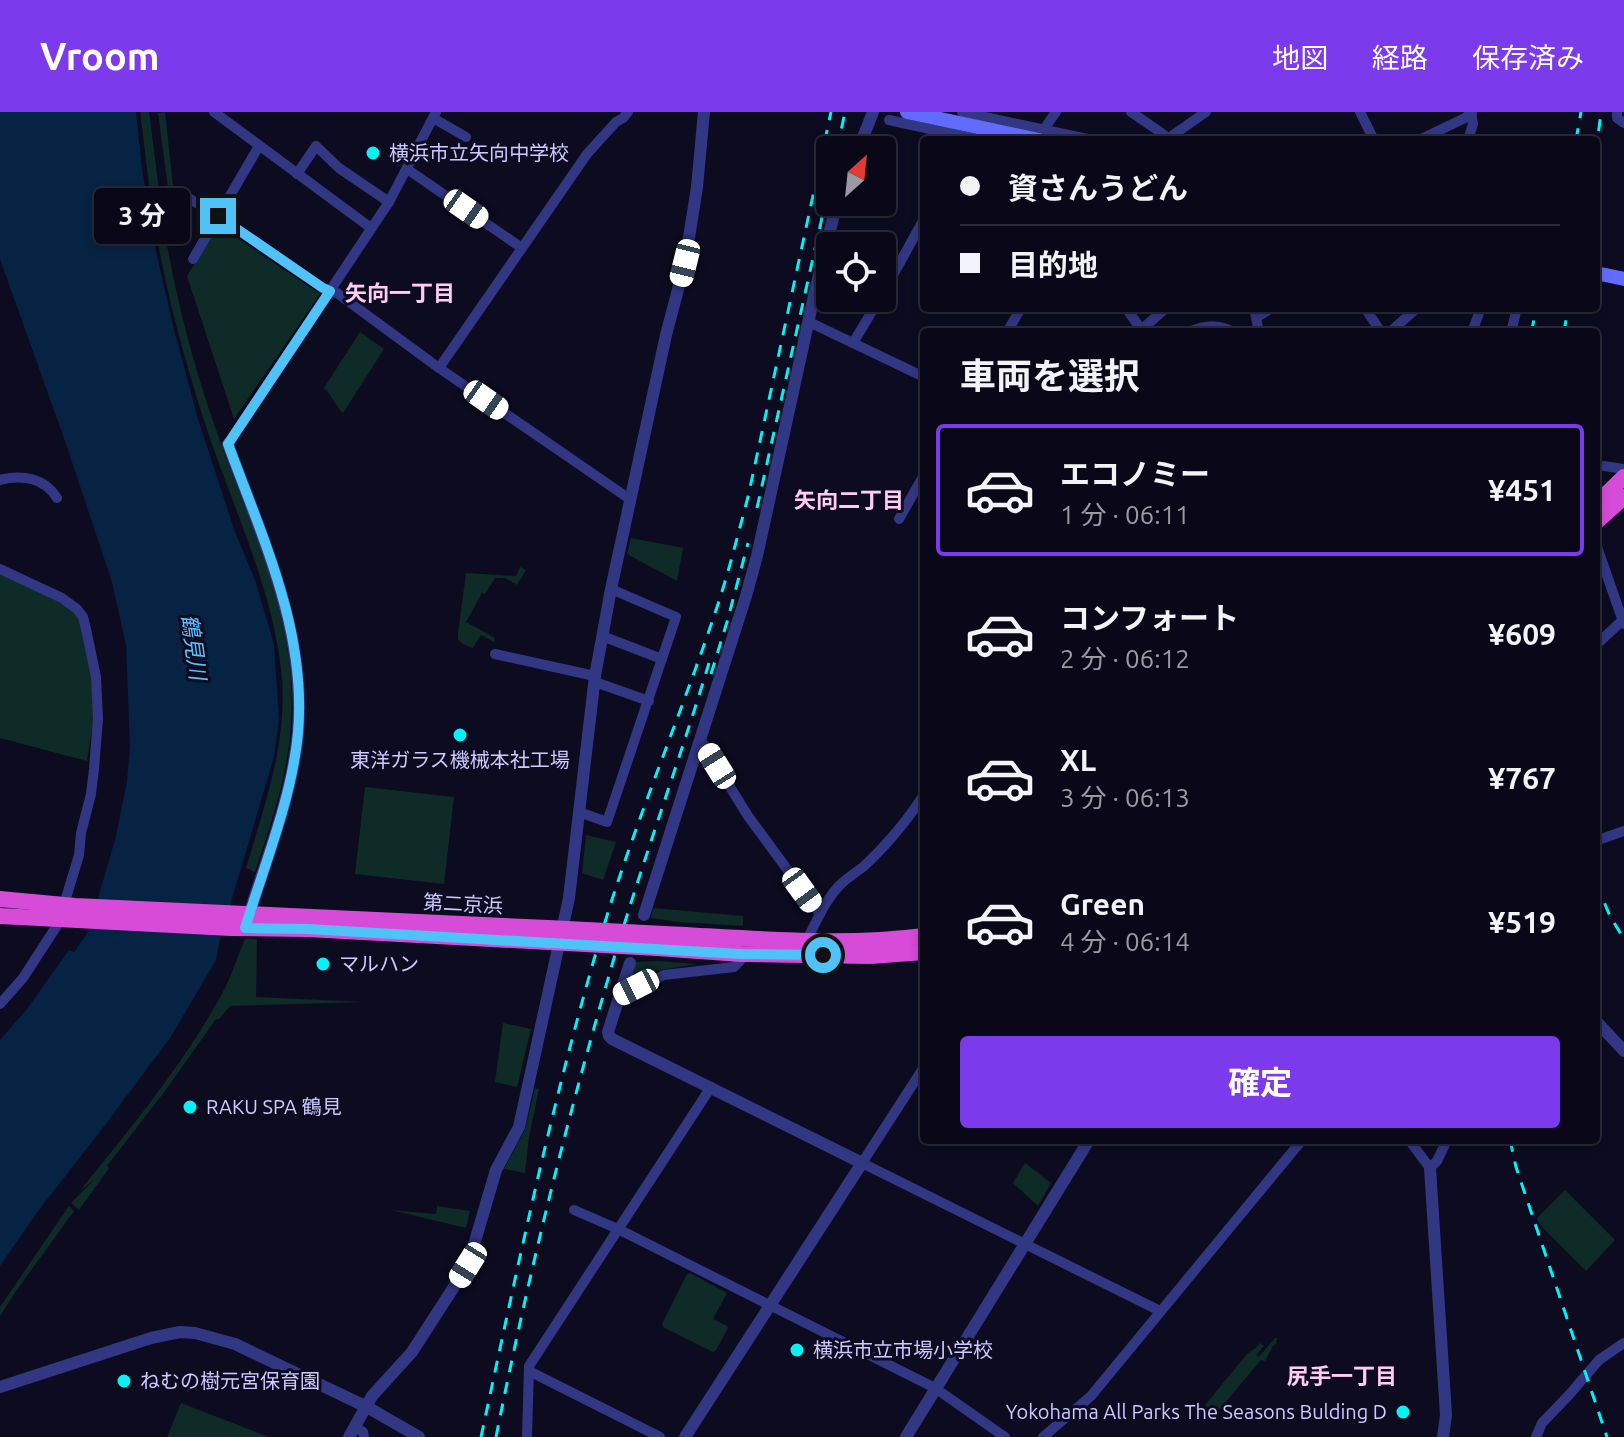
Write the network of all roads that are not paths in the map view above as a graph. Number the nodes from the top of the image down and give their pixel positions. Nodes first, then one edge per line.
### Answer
1 (214, 112) edge
2 (628, 112) edge
3 (873, 112) edge
4 (907, 112) edge
5 (1056, 112) edge
6 (1131, 112) edge
7 (1206, 112) edge
8 (1360, 112) edge
9 (1472, 112) edge
10 (1617, 112) edge
11 (971, 113) edge
12 (434, 115) edge
13 (703, 115) edge
14 (889, 120) dead end
15 (1624, 123) edge
16 (864, 136) edge
17 (956, 136) edge
18 (969, 136) edge
19 (1040, 136) edge
20 (1162, 136) edge
21 (1173, 136) edge
22 (1372, 136) edge
23 (1427, 136) edge
24 (1469, 136) edge
25 (466, 137) dead end
26 (259, 146) junction
27 (407, 169) junction
28 (297, 174) junction
29 (177, 191) dead end
30 (389, 202) junction
31 (218, 216) junction
32 (834, 216) edge
33 (920, 226) edge
34 (371, 228) junction
35 (522, 248) junction
36 (193, 259) dead end
37 (896, 269) edge
38 (1600, 274) edge
39 (1624, 279) edge
40 (330, 291) junction
41 (871, 312) edge
42 (1162, 312) edge
43 (1412, 312) edge
44 (809, 322) junction
45 (1145, 328) edge
46 (1199, 328) edge
47 (1223, 328) edge
48 (1394, 328) edge
49 (853, 343) junction
50 (439, 368) junction
51 (920, 375) edge
52 (228, 444) joint
53 (1604, 466) dead end
54 (1624, 469) edge
55 (1624, 477) edge
56 (0, 480) edge
57 (920, 482) edge
58 (1624, 497) edge
59 (57, 498) dead end
60 (631, 500) junction
61 (1600, 500) edge
62 (1600, 518) edge
63 (899, 519) dead end
64 (1600, 555) edge
65 (0, 569) edge
66 (611, 589) junction
67 (1624, 621) edge
68 (602, 636) junction
69 (1600, 642) edge
70 (495, 654) dead end
71 (662, 659) junction
72 (595, 679) junction
73 (649, 701) junction
74 (701, 740) junction
75 (920, 801) edge
76 (579, 812) junction
77 (1624, 831) edge
78 (1601, 839) dead end
79 (0, 899) edge
80 (62, 911) junction
81 (820, 914) junction
82 (644, 915) dead end
83 (0, 916) edge
84 (240, 920) junction
85 (920, 936) edge
86 (661, 941) junction
87 (806, 942) junction
88 (920, 952) edge
89 (741, 954) junction
90 (630, 963) dead end
91 (621, 995) junction
92 (0, 1004) edge
93 (1600, 1025) edge
94 (1624, 1051) edge
95 (920, 1073) edge
96 (711, 1087) junction
97 (1087, 1144) edge
98 (1299, 1144) edge
99 (1412, 1144) edge
100 (1445, 1144) edge
101 (862, 1163) junction
102 (1430, 1168) junction
103 (574, 1210) dead end
104 (618, 1229) junction
105 (1025, 1243) junction
106 (770, 1304) junction
107 (1160, 1311) junction
108 (1624, 1343) edge
109 (529, 1371) junction
110 (0, 1387) edge
111 (935, 1388) junction
112 (367, 1407) junction
113 (356, 1434) edge
114 (419, 1437) edge
115 (527, 1437) edge
116 (660, 1437) edge
117 (685, 1437) edge
118 (906, 1437) edge
119 (1005, 1437) edge
120 (1043, 1437) edge
121 (1443, 1437) edge
122 (1536, 1437) edge

1 - 26 street
2 - 35 street
3 - 16 street
4 - 19 main road, bridge
5 - 19 street
6 - 20 street
7 - 21 street
8 - 22 street
9 - 23 street
9 - 24 street
10 - 15 street
11 - 18 street
11 - 19 street
12 - 25 street
12 - 27 street
13 - 60 street
14 - 17 street
26 - 28 street
26 - 31 street
27 - 30 street
27 - 35 street
28 - 30 street
28 - 34 street
29 - 31 street
30 - 34 street
31 - 36 street
31 - 40 street
32 - 44 street
33 - 37 street
34 - 40 street
35 - 50 street
38 - 39 main road
40 - 50 street
40 - 52 street
41 - 49 street
42 - 45 street
43 - 48 street
44 - 49 street
44 - 74 street
46 - 47 street
49 - 51 street
50 - 60 street
52 - 84 street
53 - 54 street
55 - 61 highway
56 - 59 street
57 - 63 street
58 - 62 highway
60 - 66 street
64 - 67 street
65 - 80 street
66 - 68 street
66 - 71 street
67 - 69 street
68 - 71 street
68 - 72 street
70 - 72 street
71 - 73 street
72 - 73 street
72 - 76 street
73 - 76 street
74 - 81 street
74 - 82 street
75 - 81 street
76 - 112 street
77 - 78 street
79 - 80 highway, 第二京浜
80 - 83 highway, 第二京浜
80 - 84 highway, 第二京浜
80 - 92 street
81 - 87 street
84 - 86 highway, 第二京浜, bridge
85 - 87 highway, 第二京浜
86 - 87 highway, 第二京浜
86 - 89 highway, 第二京浜
88 - 89 highway, 第二京浜
89 - 91 street
90 - 91 street
91 - 96 street
93 - 94 street
95 - 101 street
96 - 101 street
96 - 104 street
97 - 105 street
98 - 107 street
99 - 102 street
100 - 102 street
101 - 105 street
101 - 106 street
102 - 121 street
103 - 104 street
104 - 106 street
104 - 109 street
105 - 107 street
105 - 111 street
106 - 111 street
106 - 117 street
107 - 120 street
108 - 122 street
109 - 115 street
109 - 116 street
110 - 112 street
111 - 118 street
111 - 119 street
112 - 113 street
112 - 114 street

